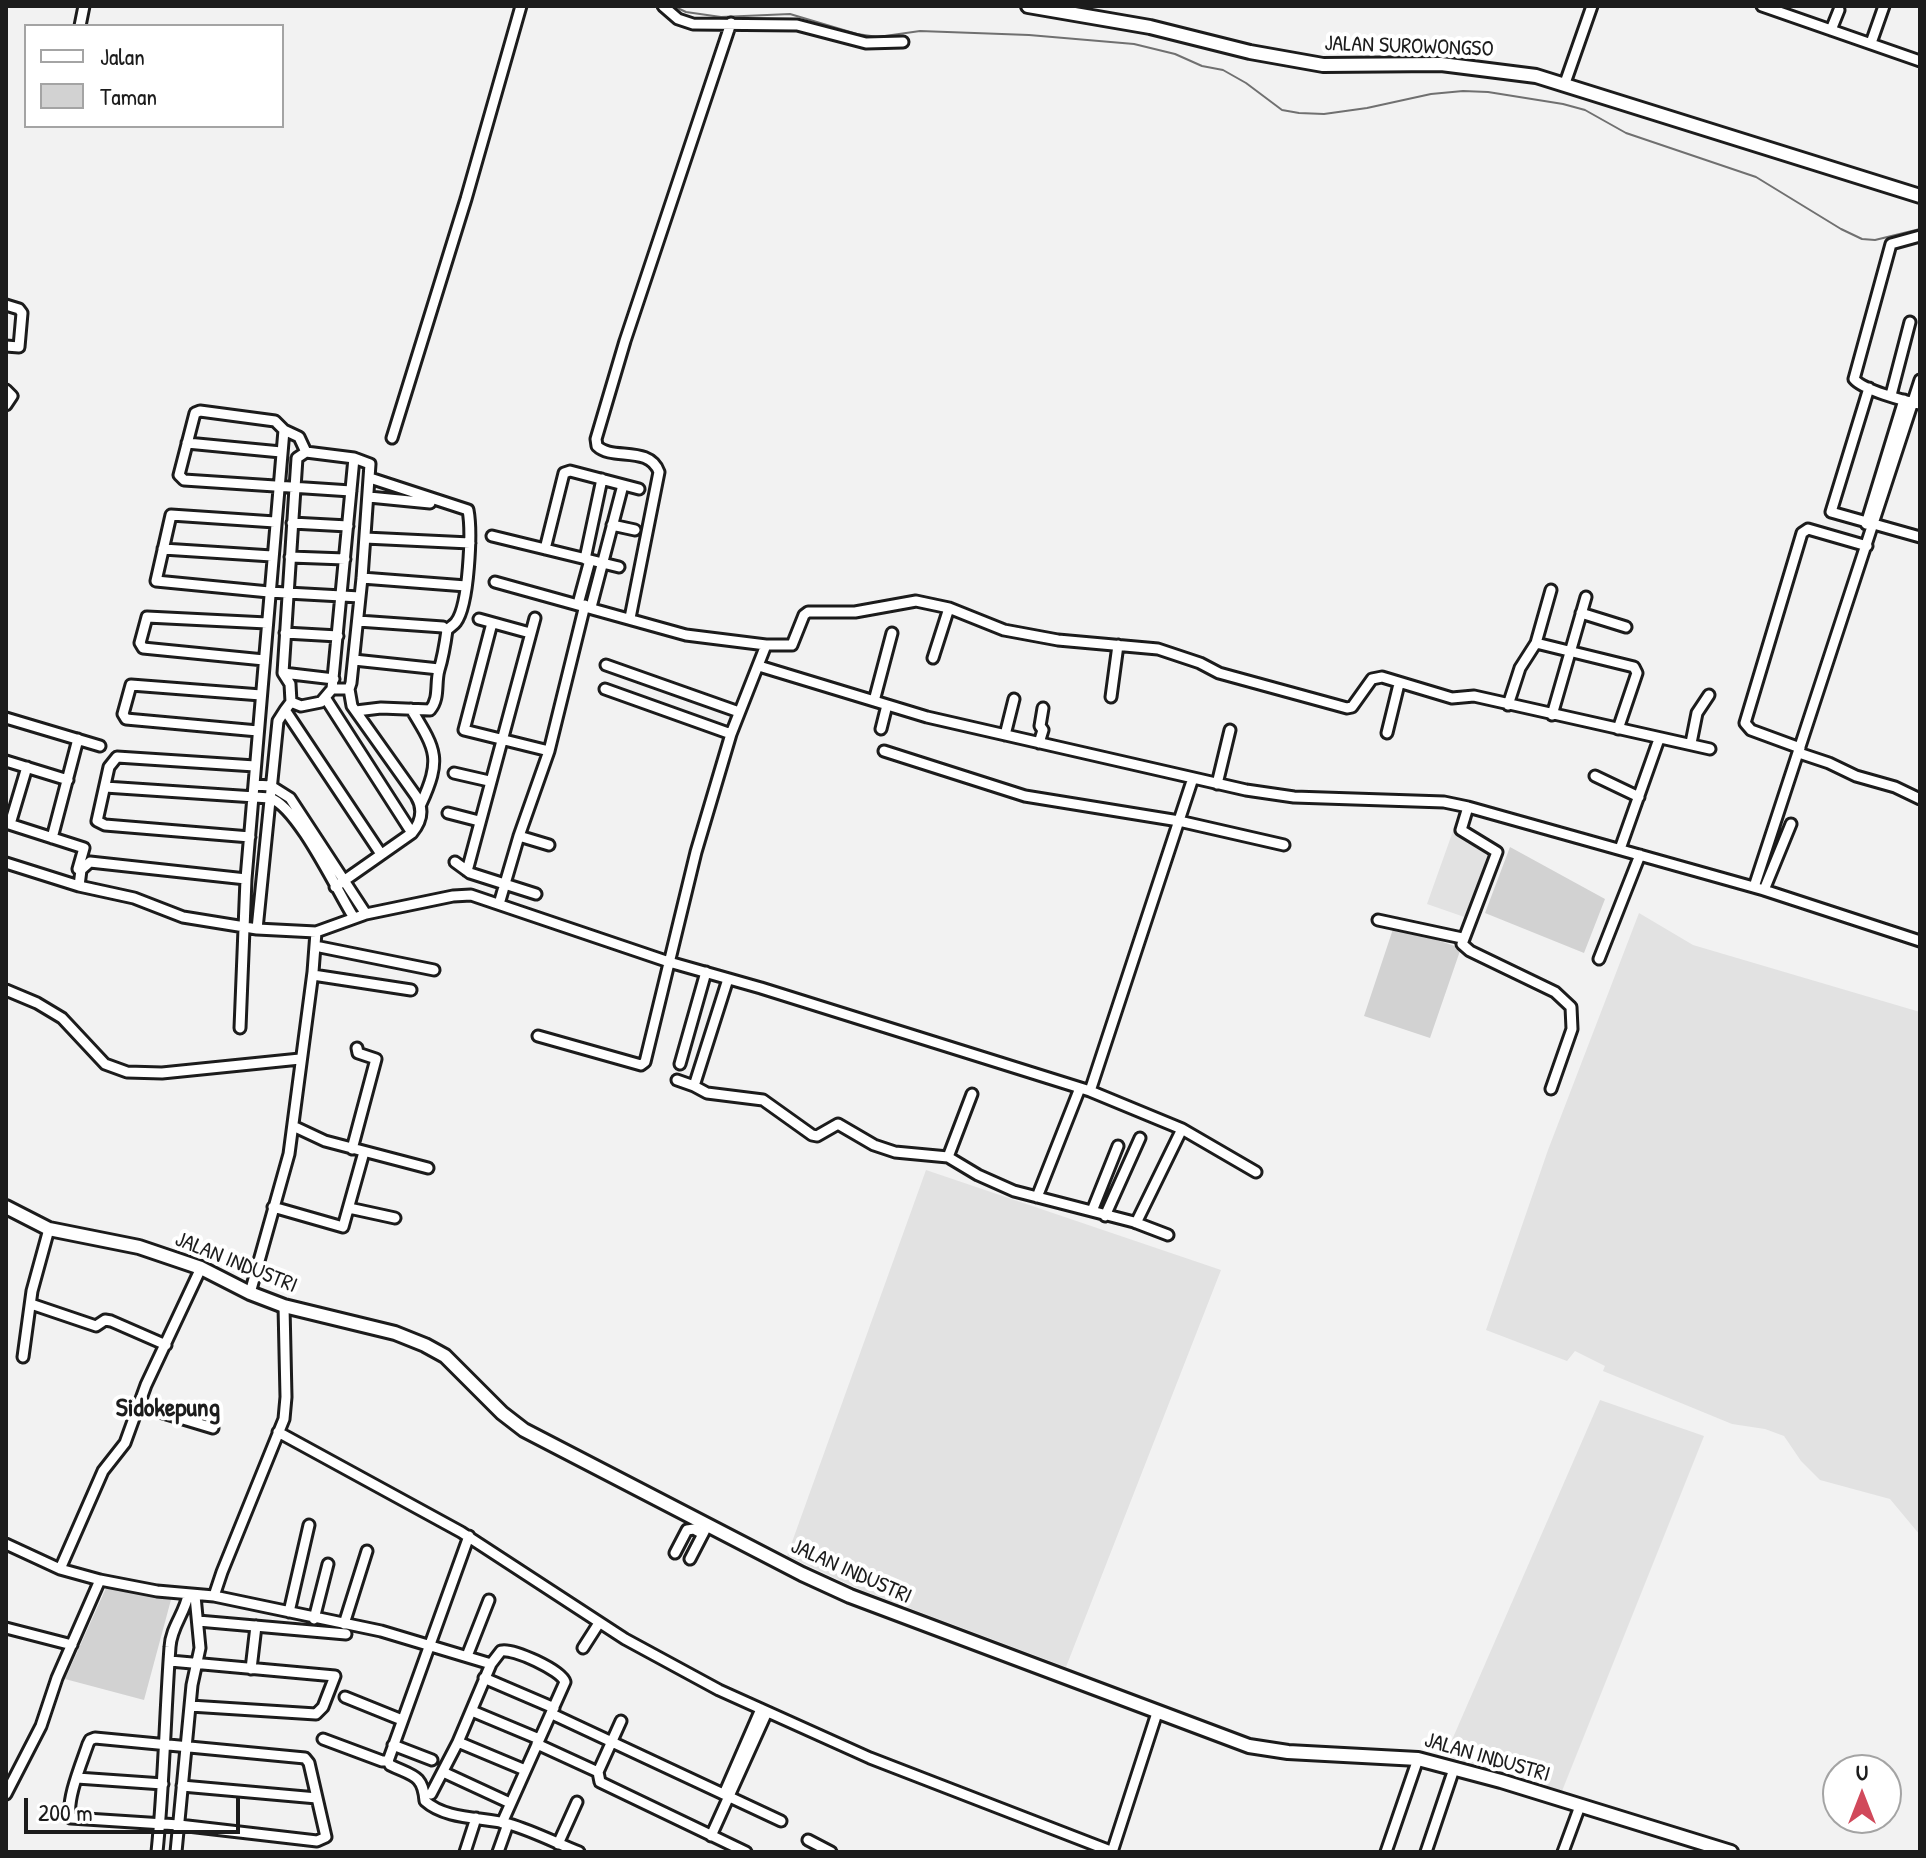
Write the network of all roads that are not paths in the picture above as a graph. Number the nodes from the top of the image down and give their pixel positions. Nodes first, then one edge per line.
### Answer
1 (521, 6) edge
2 (663, 6) edge
3 (1028, 6) edge
4 (1591, 6) edge
5 (1762, 6) edge
6 (1884, 6) edge
7 (1785, 10) edge
8 (1839, 10) dead end
9 (730, 26) junction
10 (1831, 30) junction
11 (903, 42) dead end
12 (1871, 43) junction
13 (1920, 61) edge
14 (1565, 83) junction
15 (1920, 195) edge
16 (1920, 236) edge
17 (6, 305) edge
18 (1910, 322) dead end
19 (6, 346) edge
20 (1920, 380) edge
21 (1869, 388) junction
22 (6, 390) edge
23 (1891, 395) junction
24 (1912, 402) edge
25 (6, 403) edge
26 (284, 430) junction
27 (392, 438) dead end
28 (187, 443) junction
29 (281, 452) junction
30 (306, 452) junction
31 (354, 458) junction
32 (370, 478) junction
33 (602, 479) junction
34 (623, 485) junction
35 (278, 487) junction
36 (295, 488) junction
37 (639, 489) dead end
38 (351, 491) junction
39 (369, 497) junction
40 (445, 504) junction
41 (275, 522) junction
42 (292, 523) junction
43 (1920, 524) edge
44 (612, 525) junction
45 (1870, 525) junction
46 (348, 526) junction
47 (635, 530) dead end
48 (492, 536) dead end
49 (1918, 537) edge
50 (365, 538) junction
51 (470, 543) junction
52 (1867, 546) junction
53 (163, 549) junction
54 (545, 549) junction
55 (272, 556) junction
56 (290, 557) junction
57 (345, 559) junction
58 (587, 560) junction
59 (602, 563) junction
60 (619, 567) dead end
61 (362, 578) junction
62 (495, 582) dead end
63 (466, 586) junction
64 (1551, 590) dead end
65 (269, 592) junction
66 (288, 592) junction
67 (341, 596) junction
68 (360, 597) junction
69 (1586, 597) dead end
70 (584, 605) junction
71 (949, 608) junction
72 (1581, 613) junction
73 (535, 618) dead end
74 (630, 618) junction
75 (479, 619) dead end
76 (358, 621) junction
77 (267, 623) junction
78 (492, 623) junction
79 (1626, 627) dead end
80 (447, 630) junction
81 (285, 633) junction
82 (530, 633) junction
83 (892, 633) dead end
84 (338, 636) junction
85 (1536, 643) junction
86 (766, 645) junction
87 (1118, 645) junction
88 (1570, 650) junction
89 (933, 658) dead end
90 (264, 660) junction
91 (354, 660) junction
92 (606, 665) dead end
93 (759, 666) junction
94 (439, 669) junction
95 (283, 673) junction
96 (333, 684) junction
97 (1399, 684) junction
98 (349, 689) junction
99 (605, 689) dead end
100 (261, 695) junction
101 (1709, 695) dead end
102 (1111, 697) dead end
103 (326, 699) junction
104 (1014, 699) dead end
105 (874, 701) junction
106 (887, 705) junction
107 (1508, 705) junction
108 (288, 706) junction
109 (1043, 708) dead end
110 (411, 709) junction
111 (356, 711) junction
112 (739, 712) junction
113 (1552, 715) junction
114 (6, 718) edge
115 (881, 729) dead end
116 (1618, 729) junction
117 (1230, 730) dead end
118 (258, 731) junction
119 (1387, 733) dead end
120 (731, 734) junction
121 (1005, 735) junction
122 (78, 739) junction
123 (1659, 739) junction
124 (502, 740) junction
125 (1039, 743) junction
126 (1691, 743) junction
127 (100, 746) dead end
128 (1710, 749) dead end
129 (549, 751) junction
130 (884, 751) dead end
131 (1799, 751) junction
132 (6, 761) edge
133 (255, 766) junction
134 (27, 767) junction
135 (454, 773) dead end
136 (1595, 776) dead end
137 (1193, 778) junction
138 (68, 780) junction
139 (489, 781) junction
140 (1217, 784) junction
141 (254, 785) junction
142 (271, 786) junction
143 (105, 787) junction
144 (253, 797) junction
145 (1639, 797) junction
146 (270, 798) junction
147 (1920, 799) edge
148 (421, 804) junction
149 (1468, 807) junction
150 (448, 813) dead end
151 (479, 821) junction
152 (1179, 821) junction
153 (8, 823) edge
154 (1791, 824) dead end
155 (412, 833) junction
156 (519, 836) junction
157 (250, 837) junction
158 (52, 838) junction
159 (549, 845) dead end
160 (1284, 845) dead end
161 (1620, 849) junction
162 (381, 854) junction
163 (1640, 855) junction
164 (455, 862) dead end
165 (6, 863) edge
166 (467, 871) junction
167 (246, 879) junction
168 (345, 881) junction
169 (504, 883) junction
170 (76, 885) junction
171 (335, 887) junction
172 (1759, 889) junction
173 (536, 894) dead end
174 (499, 904) junction
175 (366, 914) junction
176 (354, 918) junction
177 (1378, 920) dead end
178 (244, 926) junction
179 (257, 929) junction
180 (316, 932) junction
181 (1462, 938) junction
182 (1920, 941) edge
183 (315, 946) junction
184 (1599, 959) dead end
185 (669, 962) junction
186 (434, 970) dead end
187 (706, 972) junction
188 (313, 975) junction
189 (728, 979) junction
190 (6, 990) edge
191 (411, 990) dead end
192 (240, 1028) dead end
193 (538, 1036) dead end
194 (357, 1048) dead end
195 (300, 1059) junction
196 (680, 1064) dead end
197 (677, 1080) dead end
198 (694, 1086) junction
199 (1085, 1089) junction
200 (1551, 1089) dead end
201 (972, 1094) dead end
202 (293, 1126) junction
203 (1182, 1129) junction
204 (1140, 1138) dead end
205 (1118, 1146) dead end
206 (352, 1149) junction
207 (364, 1152) junction
208 (948, 1157) junction
209 (428, 1168) dead end
210 (1256, 1172) dead end
211 (1037, 1197) junction
212 (6, 1207) edge
213 (273, 1207) junction
214 (349, 1208) junction
215 (1092, 1211) junction
216 (1105, 1216) junction
217 (395, 1218) dead end
218 (1136, 1223) junction
219 (49, 1229) junction
220 (1168, 1235) dead end
221 (201, 1268) junction
222 (250, 1293) junction
223 (31, 1304) junction
224 (284, 1306) junction
225 (166, 1345) junction
226 (23, 1357) dead end
227 (140, 1406) junction
228 (213, 1428) dead end
229 (278, 1432) junction
230 (309, 1525) dead end
231 (706, 1530) junction
232 (469, 1536) junction
233 (6, 1544) edge
234 (367, 1551) dead end
235 (675, 1553) dead end
236 (690, 1559) dead end
237 (328, 1564) dead end
238 (60, 1569) junction
239 (100, 1580) junction
240 (191, 1595) junction
241 (214, 1596) junction
242 (489, 1600) dead end
243 (289, 1612) junction
244 (180, 1614) junction
245 (197, 1618) junction
246 (314, 1619) junction
247 (599, 1623) junction
248 (256, 1626) junction
249 (6, 1628) edge
250 (345, 1629) junction
251 (72, 1645) junction
252 (429, 1647) junction
253 (583, 1648) dead end
254 (467, 1656) junction
255 (170, 1661) junction
256 (195, 1664) junction
257 (491, 1664) junction
258 (251, 1669) junction
259 (484, 1678) junction
260 (345, 1697) dead end
261 (190, 1706) junction
262 (472, 1711) junction
263 (553, 1711) junction
264 (764, 1711) junction
265 (1157, 1713) junction
266 (402, 1720) junction
267 (621, 1721) dead end
268 (323, 1739) dead end
269 (613, 1741) junction
270 (458, 1742) junction
271 (538, 1742) junction
272 (166, 1743) junction
273 (393, 1745) junction
274 (186, 1746) junction
275 (1418, 1759) junction
276 (432, 1760) dead end
277 (388, 1761) junction
278 (1454, 1769) junction
279 (525, 1770) junction
280 (443, 1772) junction
281 (598, 1772) junction
282 (77, 1778) junction
283 (163, 1784) junction
284 (182, 1786) junction
285 (6, 1794) edge
286 (431, 1794) dead end
287 (727, 1795) junction
288 (317, 1798) junction
289 (577, 1802) dead end
290 (510, 1803) junction
291 (1580, 1806) junction
292 (476, 1818) junction
293 (781, 1821) dead end
294 (505, 1823) junction
295 (160, 1824) junction
296 (179, 1825) junction
297 (709, 1834) junction
298 (808, 1840) dead end
299 (558, 1844) junction
300 (157, 1852) edge
301 (176, 1852) edge
302 (465, 1852) edge
303 (498, 1852) edge
304 (579, 1852) edge
305 (746, 1852) edge
306 (831, 1852) edge
307 (1112, 1852) edge
308 (1386, 1852) edge
309 (1426, 1852) edge
310 (1563, 1852) edge
311 (1731, 1852) edge

1 - 27 street
2 - 9 street
3 - 14 street, JALAN SUROWONGSO
4 - 14 street
5 - 7 street
6 - 12 street
7 - 10 street
8 - 10 street
9 - 11 street
9 - 74 street
10 - 12 street
12 - 13 street
14 - 15 street, JALAN SUROWONGSO
16 - 21 street
17 - 19 street
18 - 23 street
20 - 24 street
21 - 23 street
21 - 45 street
22 - 25 street
23 - 24 street
24 - 45 street
26 - 28 street
26 - 29 street
26 - 30 street
28 - 29 street
28 - 35 street
29 - 35 street
30 - 31 street
30 - 36 street
31 - 32 street
31 - 38 street
32 - 39 street
32 - 40 street
33 - 34 street
33 - 54 street
33 - 58 street
34 - 37 street
34 - 44 street
35 - 36 street
35 - 41 street
36 - 38 street
36 - 42 street
38 - 46 street
39 - 40 street
39 - 50 street
40 - 51 street
41 - 53 street
41 - 55 street
42 - 46 street
42 - 56 street
43 - 49 street
44 - 47 street
44 - 59 street
45 - 49 street
45 - 52 street
46 - 57 street
48 - 54 street
50 - 51 street
50 - 61 street
51 - 63 street
52 - 131 street
52 - 131 street
53 - 55 street
53 - 65 street
54 - 58 street
55 - 65 street
56 - 57 street
56 - 66 street
57 - 67 street
58 - 59 street
58 - 70 street
59 - 60 street
59 - 70 street
61 - 63 street
61 - 68 street
62 - 70 street
63 - 80 street
64 - 85 street
65 - 66 street
65 - 77 street
66 - 67 street
66 - 81 street
67 - 68 street
67 - 84 street
68 - 76 street
69 - 72 street
70 - 74 street
70 - 129 street
71 - 86 street
71 - 87 street
71 - 89 street
72 - 79 street
72 - 88 street
73 - 82 street
74 - 86 street
75 - 78 street
76 - 80 street
76 - 91 street
77 - 90 street
77 - 90 street
78 - 82 street
78 - 124 street
80 - 94 street
81 - 84 street
81 - 95 street
82 - 124 street
83 - 105 street
84 - 96 street
85 - 88 street
85 - 107 street
86 - 93 street
87 - 97 street
87 - 102 street
88 - 113 street
88 - 116 street
90 - 100 street
91 - 94 street
91 - 98 street
92 - 112 street
93 - 105 street
93 - 112 street
94 - 110 street
95 - 96 street
95 - 108 street
96 - 98 street
96 - 103 street
97 - 107 street
97 - 119 street
98 - 111 street
99 - 120 street
100 - 118 street
100 - 118 street
101 - 126 street
103 - 108 street
103 - 155 street
104 - 121 street
105 - 106 street
106 - 115 street
106 - 121 street
107 - 113 street
108 - 142 street
108 - 162 street
109 - 125 street
110 - 111 street
110 - 148 street
111 - 148 street
112 - 120 street
113 - 116 street
114 - 122 street
116 - 123 street
117 - 140 street
118 - 133 street
120 - 185 street
121 - 125 street
122 - 127 street
122 - 138 street
123 - 126 street
123 - 145 street
124 - 129 street
124 - 139 street
125 - 137 street
126 - 128 street
129 - 156 street
130 - 152 street
131 - 147 street
131 - 172 street
132 - 134 street
133 - 141 street
133 - 143 street
134 - 138 street
134 - 153 street
135 - 139 street
136 - 145 street
137 - 140 street
137 - 152 street
138 - 158 street
139 - 151 street
140 - 149 street
141 - 142 street
141 - 144 street
142 - 146 street
142 - 168 street
143 - 144 street
143 - 157 street
144 - 146 street
144 - 157 street
145 - 161 street
146 - 171 street
146 - 179 street
148 - 155 street
149 - 161 street
149 - 181 street
150 - 151 street
151 - 166 street
152 - 160 street
152 - 199 street
153 - 158 street
154 - 172 street
155 - 162 street
156 - 159 street
156 - 169 street
157 - 167 street
158 - 170 street
161 - 163 street
162 - 168 street
163 - 172 street
163 - 184 street
164 - 166 street
165 - 170 street
166 - 169 street
167 - 170 street
167 - 178 street
168 - 171 street
168 - 175 street
169 - 173 street
169 - 174 street
170 - 178 street
171 - 176 street
172 - 182 street
174 - 175 street
174 - 185 street
175 - 176 street
176 - 180 street
177 - 181 street
178 - 179 street
178 - 192 street
179 - 180 street
180 - 183 street
181 - 200 street
183 - 186 street
183 - 188 street
185 - 187 street
185 - 193 street
187 - 189 street
187 - 196 street
188 - 191 street
188 - 195 street
189 - 198 street
189 - 199 street
190 - 195 street
194 - 206 street
195 - 202 street
197 - 198 street
198 - 208 street
199 - 203 street
199 - 211 street
201 - 208 street
202 - 206 street
202 - 213 street
203 - 210 street
203 - 218 street
204 - 216 street
205 - 215 street
206 - 207 street
207 - 209 street
207 - 214 street
208 - 211 street
211 - 215 street
212 - 219 street, JALAN INDUSTRI
213 - 214 street
213 - 222 street
214 - 217 street
215 - 216 street
216 - 218 street
218 - 220 street
219 - 221 street, JALAN INDUSTRI
219 - 223 street
221 - 222 street, JALAN INDUSTRI
221 - 225 street
222 - 224 street, JALAN INDUSTRI
223 - 225 street
223 - 226 street
224 - 229 street
224 - 231 street, JALAN INDUSTRI
225 - 227 street
227 - 228 street
227 - 238 street
229 - 232 street
229 - 241 street
230 - 243 street
231 - 235 street
231 - 236 street
231 - 265 street, JALAN INDUSTRI
232 - 247 street
232 - 252 street
233 - 238 street
234 - 250 street
237 - 246 street
238 - 239 street
239 - 240 street
239 - 251 street
240 - 241 street
240 - 244 street
240 - 245 street
241 - 243 street
242 - 254 street
243 - 246 street
244 - 245 street
244 - 255 street
245 - 248 street
245 - 256 street
246 - 250 street
247 - 253 street
247 - 264 street
248 - 250 street
248 - 258 street
249 - 251 street
250 - 252 street
251 - 285 street
252 - 254 street
252 - 266 street
254 - 257 street
255 - 256 street
255 - 272 street
256 - 258 street
256 - 261 street
257 - 259 street
257 - 263 street
258 - 261 street
259 - 262 street
259 - 263 street
260 - 266 street
261 - 274 street
262 - 270 street
262 - 271 street
263 - 269 street
263 - 271 street
264 - 287 street
264 - 307 street
265 - 275 street, JALAN INDUSTRI
265 - 307 street
266 - 273 street
267 - 269 street
268 - 277 street
269 - 281 street
269 - 287 street
270 - 279 street
270 - 280 street
271 - 279 street
271 - 281 street
272 - 274 street
272 - 282 street
272 - 283 street
273 - 276 street
273 - 277 street
274 - 284 street
274 - 288 street
275 - 278 street, JALAN INDUSTRI
275 - 308 street
277 - 292 street
278 - 291 street, JALAN INDUSTRI
278 - 309 street
279 - 290 street
280 - 286 street
280 - 290 street
281 - 297 street
282 - 283 street
282 - 295 street
283 - 295 street
284 - 288 street
284 - 296 street
287 - 293 street
287 - 297 street
288 - 296 street
289 - 299 street
290 - 294 street
291 - 310 street
291 - 311 street, JALAN INDUSTRI
292 - 294 street
292 - 302 street
294 - 299 street
294 - 303 street
295 - 296 street
295 - 300 street
296 - 301 street
297 - 305 street
298 - 306 street
299 - 304 street

